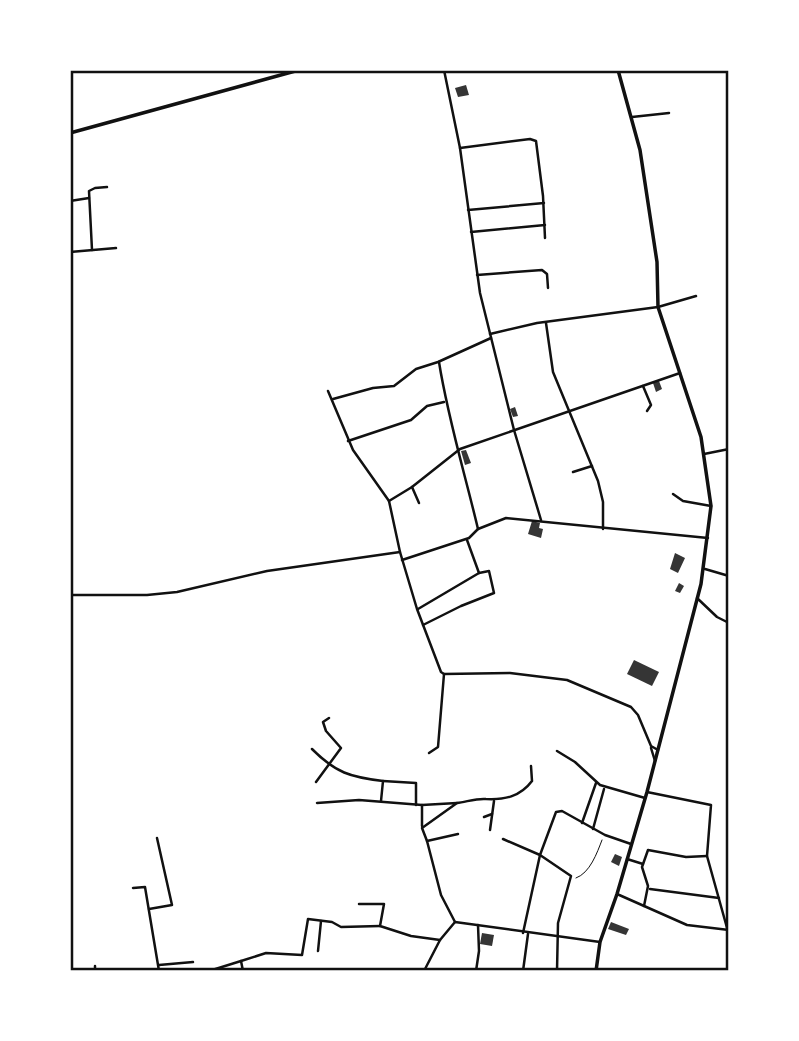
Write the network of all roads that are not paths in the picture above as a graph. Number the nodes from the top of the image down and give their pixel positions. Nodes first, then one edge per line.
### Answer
1 (299, 70) edge
2 (444, 70) edge
3 (618, 70) edge
4 (669, 113) dead end
5 (632, 117) junction
6 (70, 133) edge
7 (460, 148) junction
8 (107, 187) dead end
9 (89, 198) junction
10 (70, 201) edge
11 (544, 202) junction
12 (468, 210) junction
13 (545, 225) junction
14 (471, 232) junction
15 (545, 238) dead end
16 (116, 248) dead end
17 (92, 250) junction
18 (70, 252) edge
19 (477, 275) junction
20 (548, 288) dead end
21 (696, 296) dead end
22 (658, 307) junction
23 (546, 323) junction
24 (491, 336) junction
25 (438, 362) junction
26 (680, 373) junction
27 (643, 386) junction
28 (328, 391) dead end
29 (332, 399) junction
30 (446, 402) junction
31 (570, 411) junction
32 (647, 411) dead end
33 (514, 430) junction
34 (348, 441) junction
35 (460, 449) junction
36 (729, 449) edge
37 (704, 454) junction
38 (592, 466) junction
39 (573, 472) dead end
40 (412, 487) junction
41 (673, 494) dead end
42 (389, 501) junction
43 (419, 503) dead end
44 (711, 506) junction
45 (541, 520) junction
46 (478, 529) junction
47 (603, 529) junction
48 (708, 538) junction
49 (467, 539) junction
50 (400, 552) junction
51 (402, 560) junction
52 (705, 569) junction
53 (479, 573) junction
54 (729, 576) edge
55 (70, 595) edge
56 (697, 598) junction
57 (417, 609) junction
58 (729, 623) edge
59 (423, 625) junction
60 (444, 674) junction
61 (329, 718) dead end
62 (651, 746) junction
63 (313, 749) dead end
64 (659, 750) junction
65 (557, 751) dead end
66 (429, 753) dead end
67 (655, 761) junction
68 (329, 766) junction
69 (531, 766) dead end
70 (383, 781) junction
71 (316, 782) dead end
72 (596, 783) junction
73 (604, 787) junction
74 (647, 792) junction
75 (645, 798) junction
76 (381, 801) junction
77 (494, 801) junction
78 (317, 803) dead end
79 (457, 803) junction
80 (416, 805) junction
81 (422, 805) junction
82 (492, 814) junction
83 (484, 817) dead end
84 (582, 823) junction
85 (422, 828) junction
86 (593, 829) junction
87 (490, 830) dead end
88 (458, 834) dead end
89 (157, 838) dead end
90 (503, 839) dead end
91 (427, 841) junction
92 (631, 844) junction
93 (540, 855) junction
94 (707, 856) junction
95 (627, 859) junction
96 (643, 864) junction
97 (133, 888) dead end
98 (648, 889) junction
99 (617, 894) junction
100 (719, 898) junction
101 (359, 904) dead end
102 (644, 906) junction
103 (149, 909) junction
104 (321, 921) junction
105 (455, 922) junction
106 (478, 925) junction
107 (380, 926) junction
108 (729, 932) edge
109 (523, 933) junction
110 (528, 934) junction
111 (557, 937) junction
112 (440, 940) junction
113 (600, 942) junction
114 (318, 951) dead end
115 (241, 961) junction
116 (193, 962) dead end
117 (159, 965) junction
118 (159, 971) edge
119 (209, 971) edge
120 (243, 971) edge
121 (424, 971) edge
122 (475, 971) edge
123 (523, 971) edge
124 (557, 971) edge
125 (596, 971) edge

1 - 6 main road
2 - 7 street
3 - 5 main road
4 - 5 street
5 - 22 main road
7 - 11 street
7 - 12 street
8 - 9 street
9 - 10 street
9 - 17 street
11 - 12 street
11 - 13 street
12 - 14 street
13 - 14 street
13 - 15 street
14 - 19 street
16 - 17 street
17 - 18 street
19 - 20 street
19 - 24 street
21 - 22 street
22 - 23 street
22 - 26 main road
23 - 24 street
23 - 31 street
24 - 25 street
24 - 33 street
25 - 29 street
25 - 30 street
26 - 27 street
26 - 37 main road
27 - 31 street
27 - 32 street
28 - 29 street
29 - 34 street
30 - 34 street
30 - 35 street
31 - 33 street
31 - 38 street
33 - 35 street
33 - 45 street
34 - 42 street
35 - 40 street
35 - 46 street
36 - 37 street
37 - 44 main road
38 - 39 street
38 - 47 street
40 - 42 street
40 - 43 street
41 - 44 street
42 - 50 street
44 - 48 main road
45 - 46 street
45 - 47 street
46 - 49 street
47 - 48 street
48 - 52 main road
49 - 51 street
49 - 53 street
50 - 51 street
50 - 55 street
51 - 57 street
52 - 54 street
52 - 56 main road
53 - 57 street
53 - 59 street
56 - 58 street
56 - 64 main road
57 - 59 street
59 - 60 street
60 - 62 street
60 - 66 street
61 - 68 street
62 - 64 street
62 - 67 street
63 - 68 street
64 - 67 main road
65 - 72 street
67 - 74 main road
68 - 70 street
68 - 71 street
69 - 77 street
70 - 76 street
70 - 80 street
72 - 73 street
72 - 84 street
73 - 75 street
73 - 86 street
74 - 75 main road
74 - 94 street
75 - 92 main road
76 - 78 street
76 - 80 street
77 - 79 street
77 - 82 street
79 - 81 street
79 - 85 street
80 - 81 street
81 - 85 street
82 - 83 street
82 - 87 street
84 - 86 street
84 - 93 street
85 - 91 street
86 - 92 street
88 - 91 street
89 - 103 street
90 - 93 street
91 - 105 street
92 - 95 main road
93 - 109 street
93 - 111 street
94 - 96 street
94 - 100 street
95 - 96 street
95 - 99 main road
96 - 98 street
97 - 103 street
98 - 100 street
98 - 102 street
99 - 102 street
99 - 113 main road
100 - 108 street
101 - 107 street
102 - 108 street
103 - 117 street
104 - 107 street
104 - 114 street
104 - 115 street
105 - 106 street
105 - 112 street
106 - 109 street
106 - 122 street
107 - 112 street
109 - 110 street
110 - 111 street
110 - 123 street
111 - 113 street
111 - 124 street
112 - 121 street
113 - 125 main road
115 - 119 street
115 - 120 street
116 - 117 street
117 - 118 street

